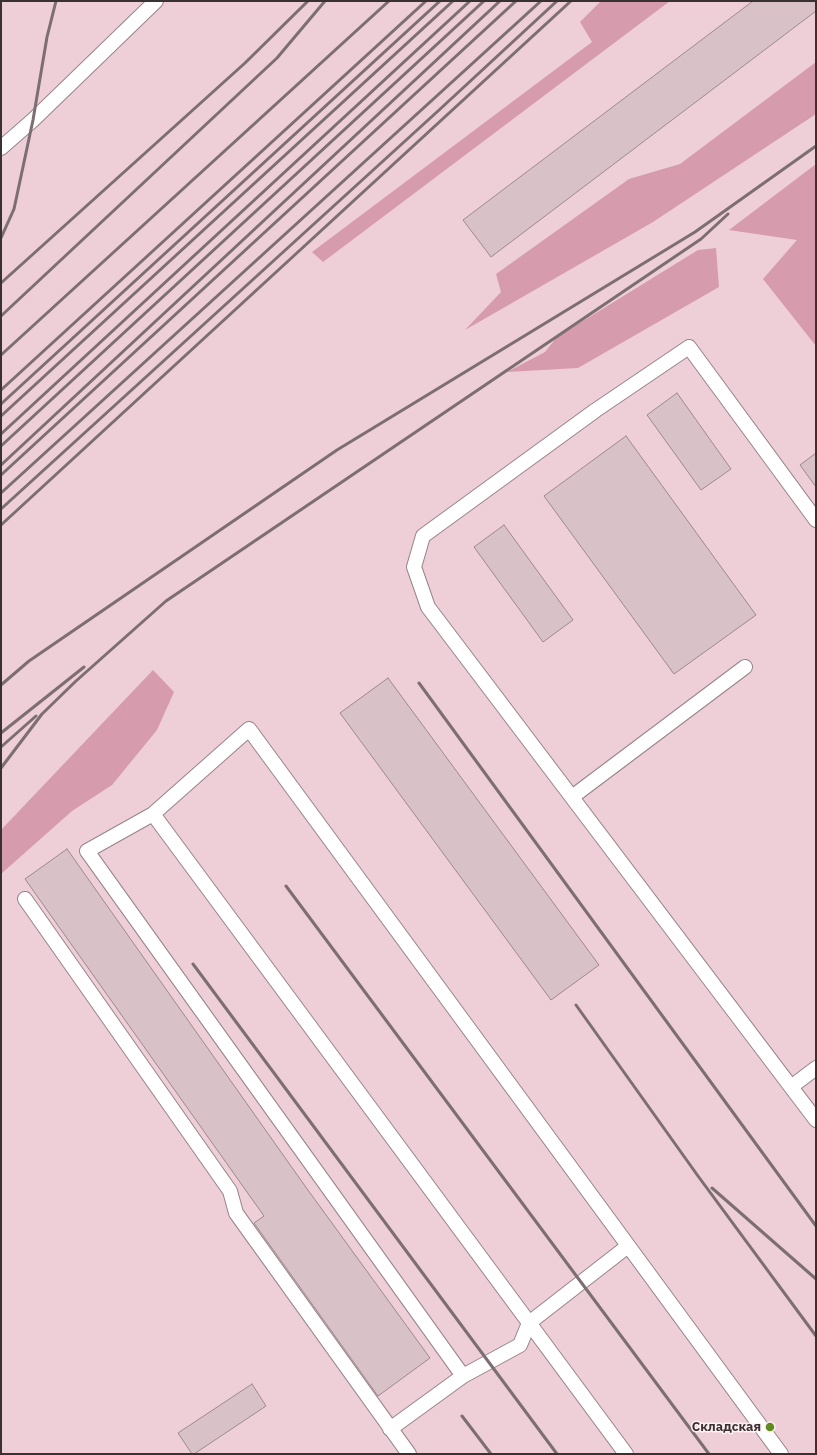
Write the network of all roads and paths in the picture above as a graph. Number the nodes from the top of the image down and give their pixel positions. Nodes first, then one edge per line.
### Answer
1 (156, 1) edge
2 (1, 148) edge
3 (816, 520) edge
4 (745, 667) dead end
5 (572, 797) junction
6 (153, 814) junction
7 (25, 899) dead end
8 (816, 1068) edge
9 (791, 1087) junction
10 (816, 1120) edge
11 (628, 1246) junction
12 (529, 1323) junction
13 (463, 1376) junction
14 (390, 1429) junction
15 (409, 1454) edge
16 (626, 1454) edge
17 (781, 1454) edge

1 - 2 street
3 - 5 street
4 - 5 street
5 - 9 street
6 - 11 street
6 - 12 street
6 - 13 street
7 - 14 street
8 - 9 street
9 - 10 street
11 - 12 street
11 - 17 street
12 - 13 street
12 - 16 street
13 - 14 street
14 - 15 street

